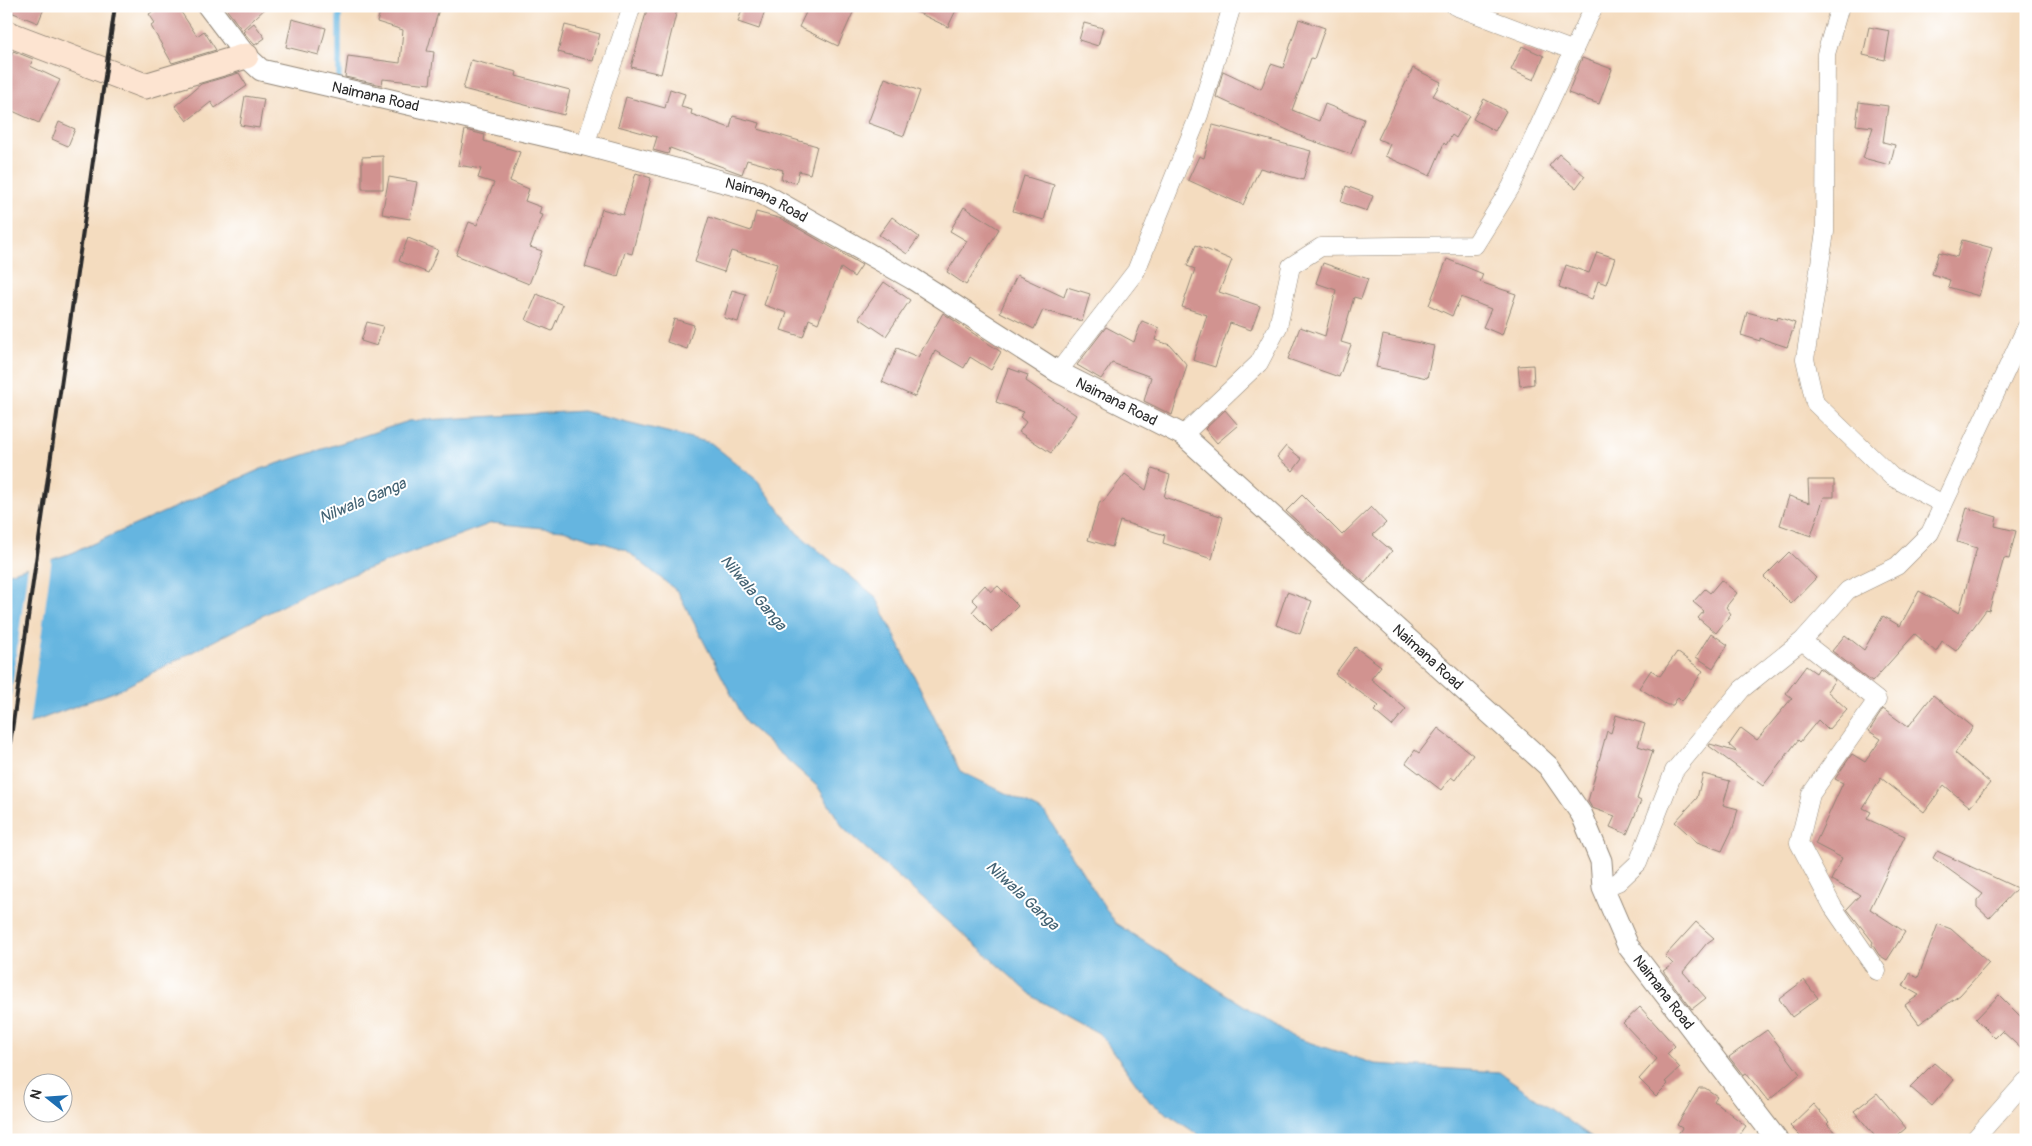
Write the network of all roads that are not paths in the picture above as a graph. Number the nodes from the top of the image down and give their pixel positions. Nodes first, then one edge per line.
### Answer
1 (208, 6) edge
2 (632, 6) edge
3 (1232, 6) edge
4 (1455, 6) edge
5 (1594, 6) edge
6 (1840, 6) edge
7 (6, 33) edge
8 (1574, 51) junction
9 (246, 56) junction
10 (585, 145) junction
11 (2026, 328) edge
12 (1058, 372) junction
13 (1183, 435) junction
14 (1943, 504) junction
15 (1802, 641) junction
16 (1604, 888) junction
17 (1877, 971) dead end
18 (2026, 1081) edge
19 (1777, 1140) edge
20 (1974, 1140) edge

1 - 9 street, Naimana Road
2 - 10 street
3 - 12 street
4 - 8 street
5 - 8 street
6 - 14 street
7 - 9 main road
8 - 13 street
9 - 10 street, Naimana Road
10 - 12 street, Naimana Road
11 - 14 street
12 - 13 street, Naimana Road
13 - 16 street, Naimana Road
14 - 15 street
15 - 16 street
15 - 17 street
16 - 19 street, Naimana Road
18 - 20 street

